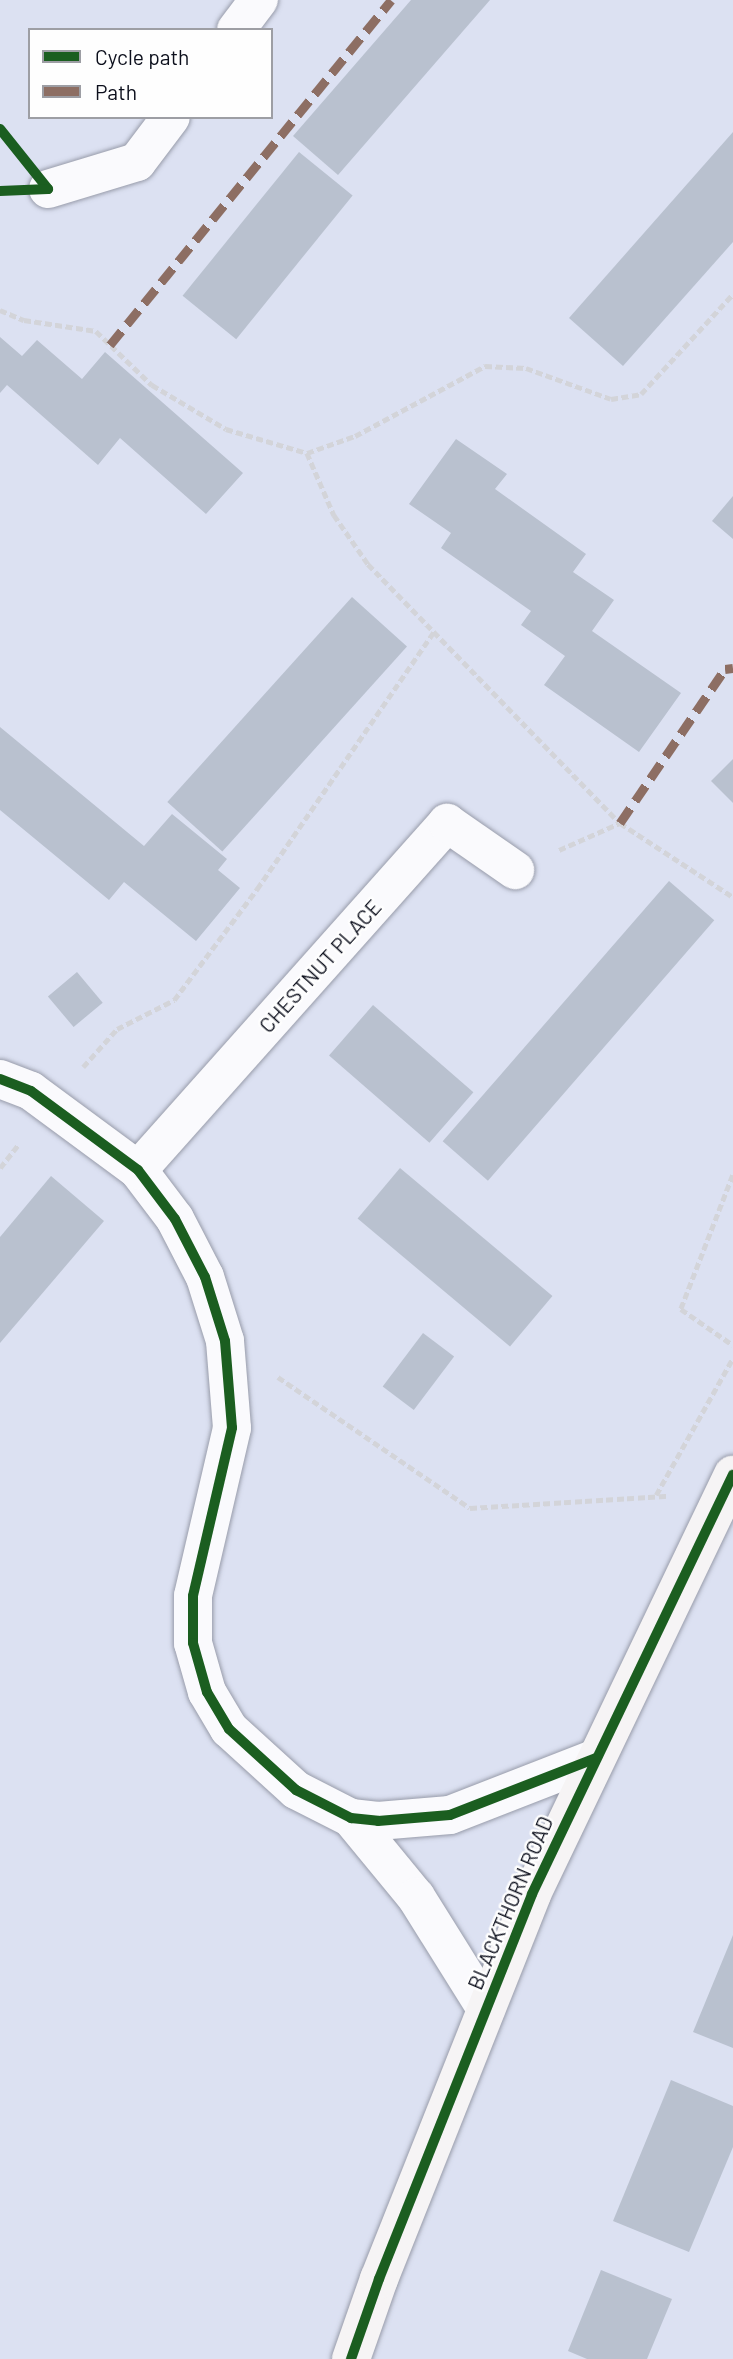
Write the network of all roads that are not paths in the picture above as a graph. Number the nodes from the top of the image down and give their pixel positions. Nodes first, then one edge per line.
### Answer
1 (259, 0) edge
2 (238, 28) edge
3 (169, 119) edge
4 (48, 189) dead end
5 (515, 870) road end
6 (0, 1079) edge
7 (138, 1170) junction
8 (727, 1486) edge
9 (596, 1758) junction
10 (351, 1818) junction
11 (486, 2009) junction
12 (351, 2359) edge

1 - 2 street
3 - 4 street
5 - 7 street, CHESTNUT PLACE
6 - 7 street
7 - 10 street
8 - 9 street, BLACKTHORN ROAD
9 - 10 street
9 - 11 street, BLACKTHORN ROAD
10 - 11 street
11 - 12 street, BLACKTHORN ROAD

